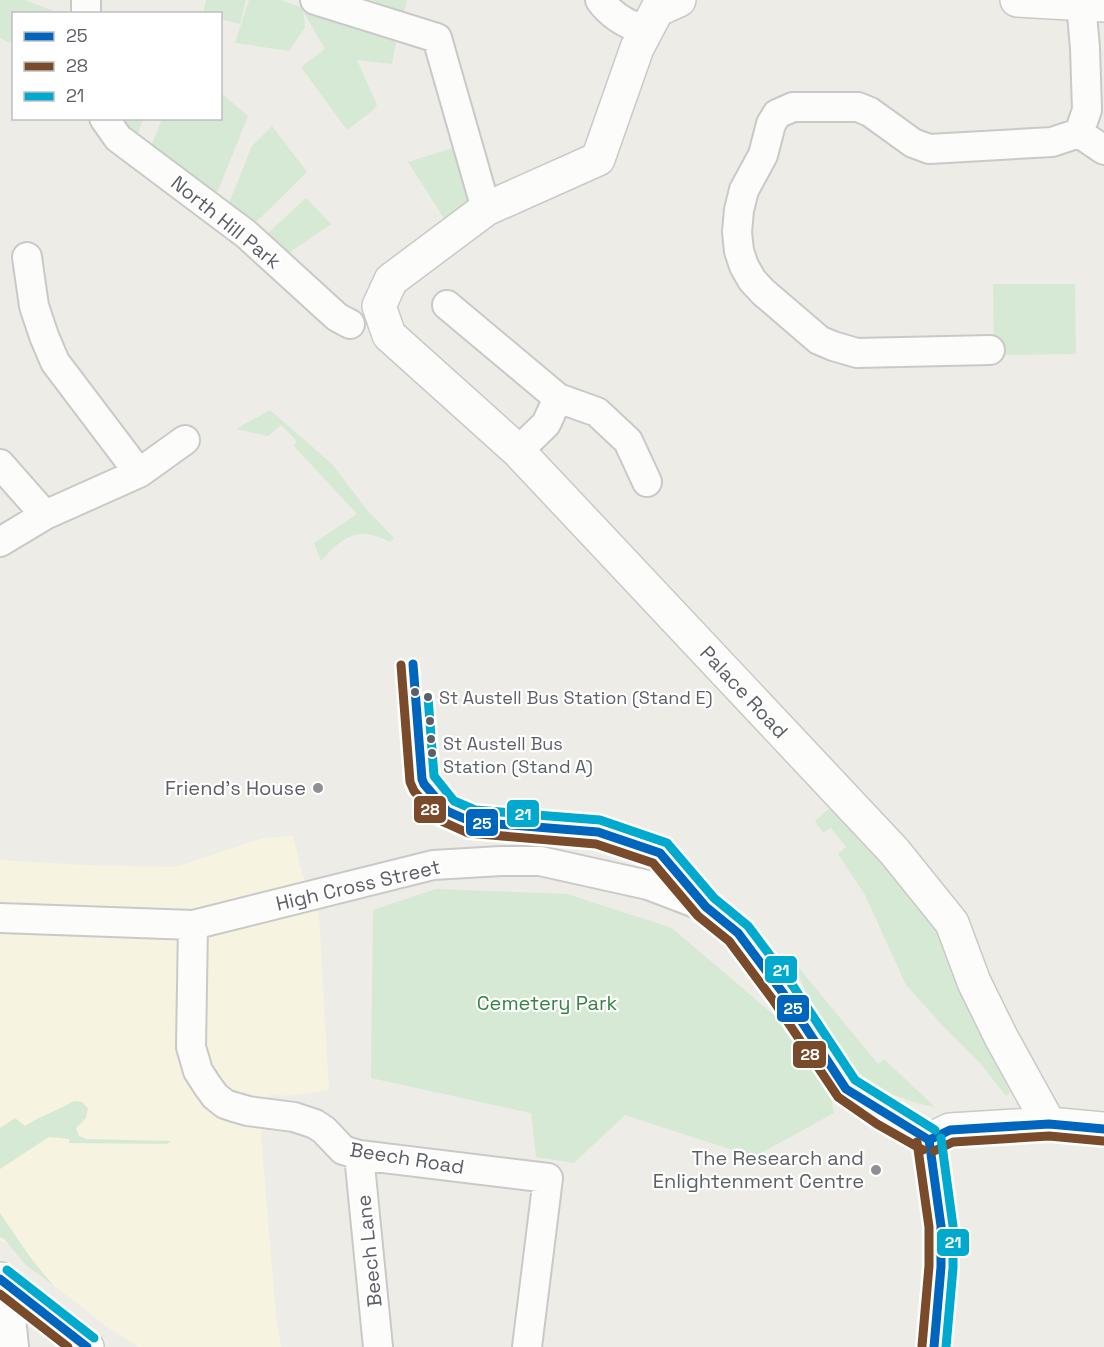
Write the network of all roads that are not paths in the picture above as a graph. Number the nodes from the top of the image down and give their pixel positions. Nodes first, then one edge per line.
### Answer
1 (315, 0) edge
2 (600, 0) edge
3 (679, 0) edge
4 (1017, 0) edge
5 (1092, 4) edge
6 (646, 31) junction
7 (105, 120) edge
8 (1079, 133) junction
9 (1104, 150) edge
10 (486, 209) junction
11 (27, 257) dead end
12 (447, 305) dead end
13 (350, 324) dead end
14 (990, 350) dead end
15 (558, 398) junction
16 (185, 440) dead end
17 (518, 452) junction
18 (0, 464) edge
19 (139, 473) junction
20 (647, 482) dead end
21 (45, 515) junction
22 (0, 542) edge
23 (0, 918) edge
24 (193, 925) junction
25 (1043, 1125) junction
26 (1104, 1129) edge
27 (940, 1135) junction
28 (359, 1155) junction
29 (4, 1283) edge
30 (14, 1347) edge
31 (87, 1347) edge
32 (378, 1347) edge
33 (527, 1347) edge
34 (934, 1347) edge

1 - 10 street
2 - 6 street
3 - 6 street
4 - 5 street
5 - 8 street
6 - 10 street
7 - 13 street, North Hill Park
8 - 9 street
8 - 14 street
10 - 17 street, Palace Road
11 - 19 street
12 - 15 street
15 - 17 street
15 - 20 street
16 - 19 street
17 - 25 street, Palace Road
18 - 21 street
19 - 21 street
21 - 22 street
23 - 24 street, High Cross Street
24 - 27 street, High Cross Street
24 - 28 street, Beech Road
25 - 26 street
25 - 27 street
27 - 34 street
28 - 32 street, Beech Lane
28 - 33 street, Beech Road
29 - 30 street
29 - 31 street

